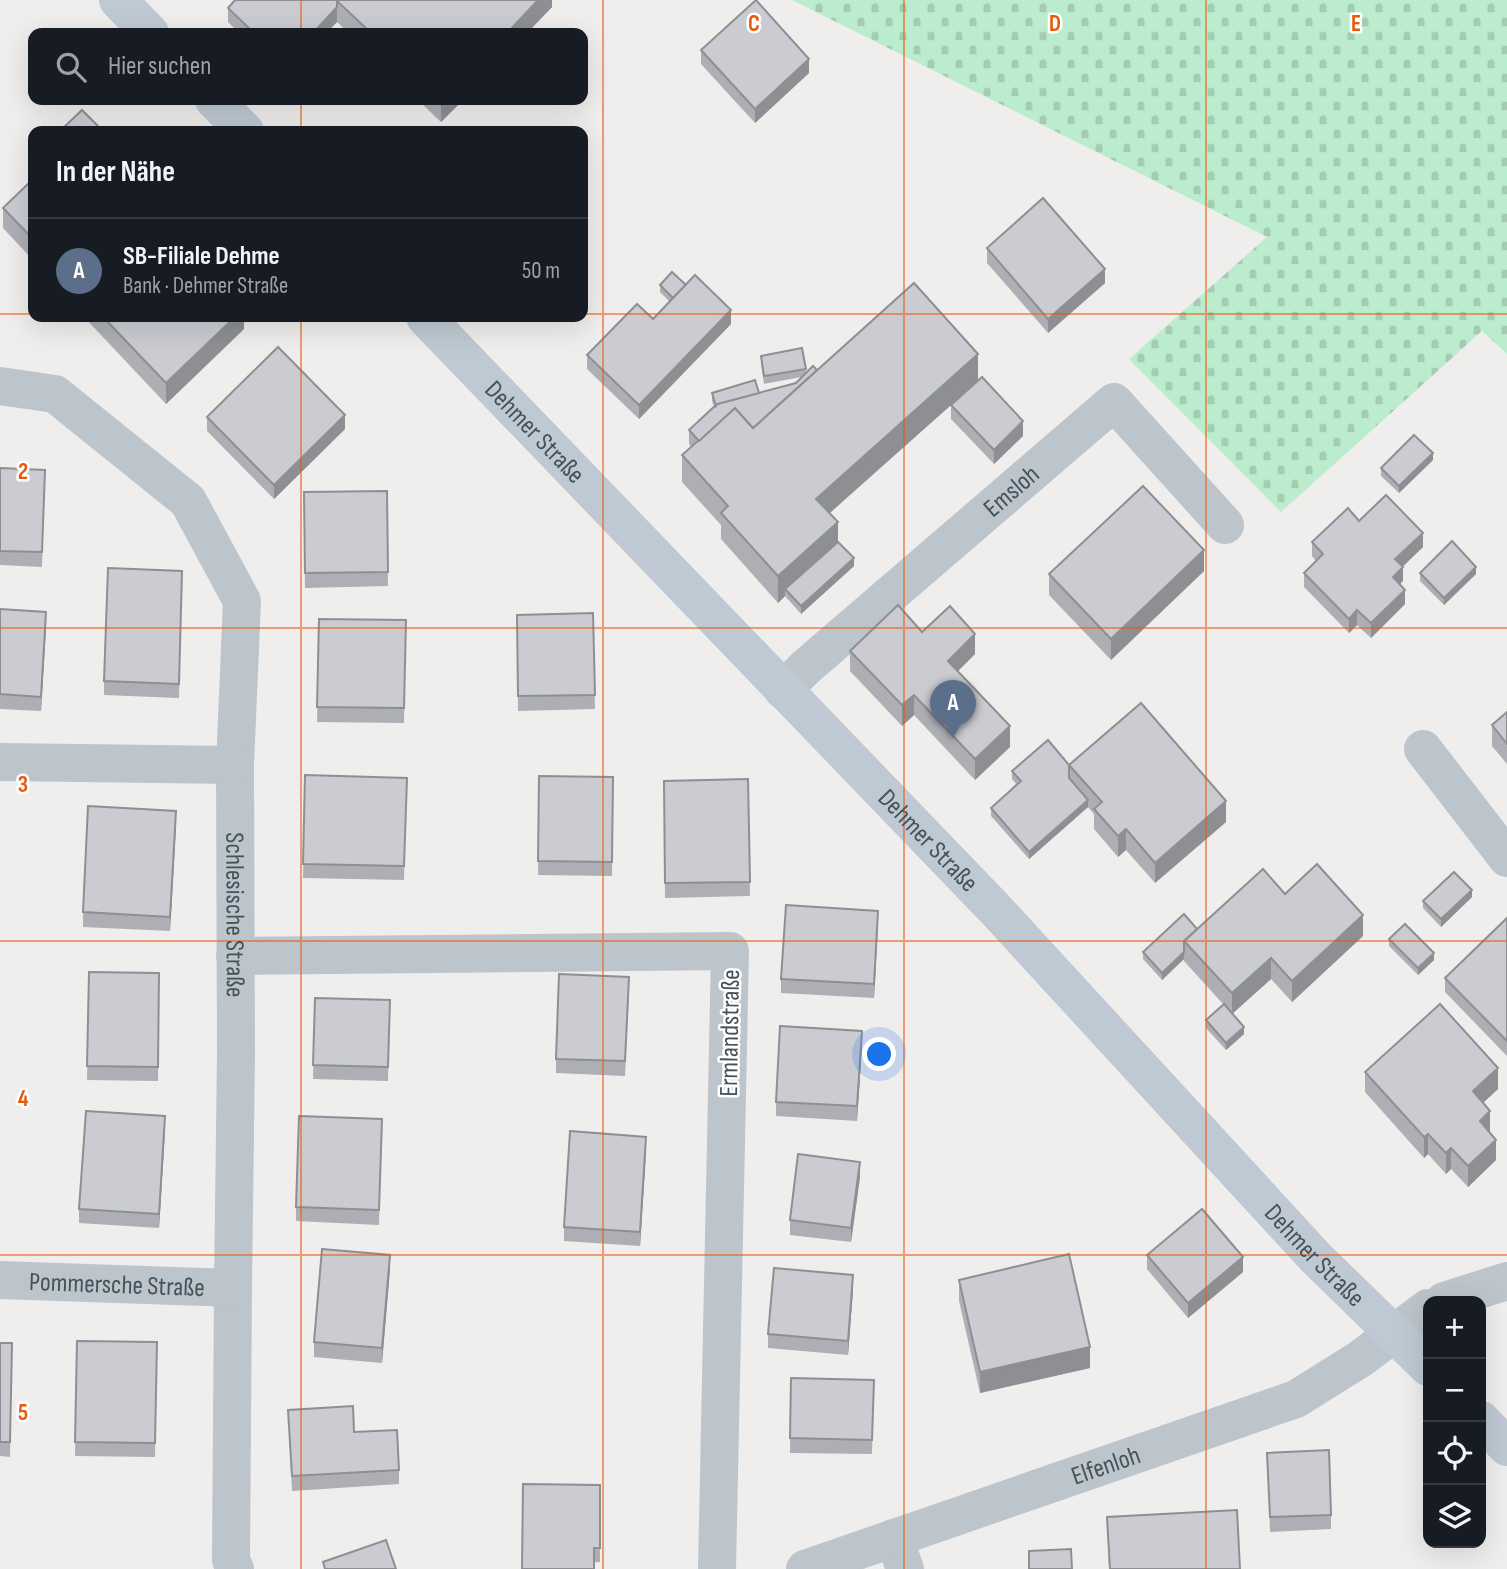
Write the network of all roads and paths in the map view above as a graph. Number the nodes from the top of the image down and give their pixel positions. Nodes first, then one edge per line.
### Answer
1 (118, 0) edge
2 (145, 28) edge
3 (220, 105) edge
4 (240, 126) edge
5 (430, 322) edge
6 (0, 386) edge
7 (1225, 525) dead end
8 (783, 690) junction
9 (1423, 749) dead end
10 (0, 762) edge
11 (235, 765) junction
12 (1507, 858) edge
13 (235, 956) junction
14 (0, 1280) edge
15 (1507, 1281) edge
16 (233, 1288) junction
17 (1460, 1296) edge
18 (1423, 1312) edge
19 (1395, 1334) junction
20 (1423, 1362) edge
21 (1483, 1422) edge
22 (1507, 1447) edge
23 (900, 1554) edge
24 (235, 1569) edge
25 (717, 1569) edge
26 (804, 1569) edge

1 - 2 street
3 - 4 street
5 - 8 street, Dehmer Straße
6 - 11 street, Schlesische Straße
7 - 8 street, Emsloh
8 - 19 street, Dehmer Straße
9 - 12 street
10 - 11 street
11 - 13 street, Schlesische Straße
13 - 16 street, Schlesische Straße
13 - 25 street, Ermlandstraße
14 - 16 street, Pommersche Straße
15 - 17 street
16 - 24 street, Schlesische Straße
18 - 19 street, Elfenloh
19 - 20 street, Dehmer Straße
19 - 23 street, Elfenloh
21 - 22 street
23 - 26 street, Elfenloh

